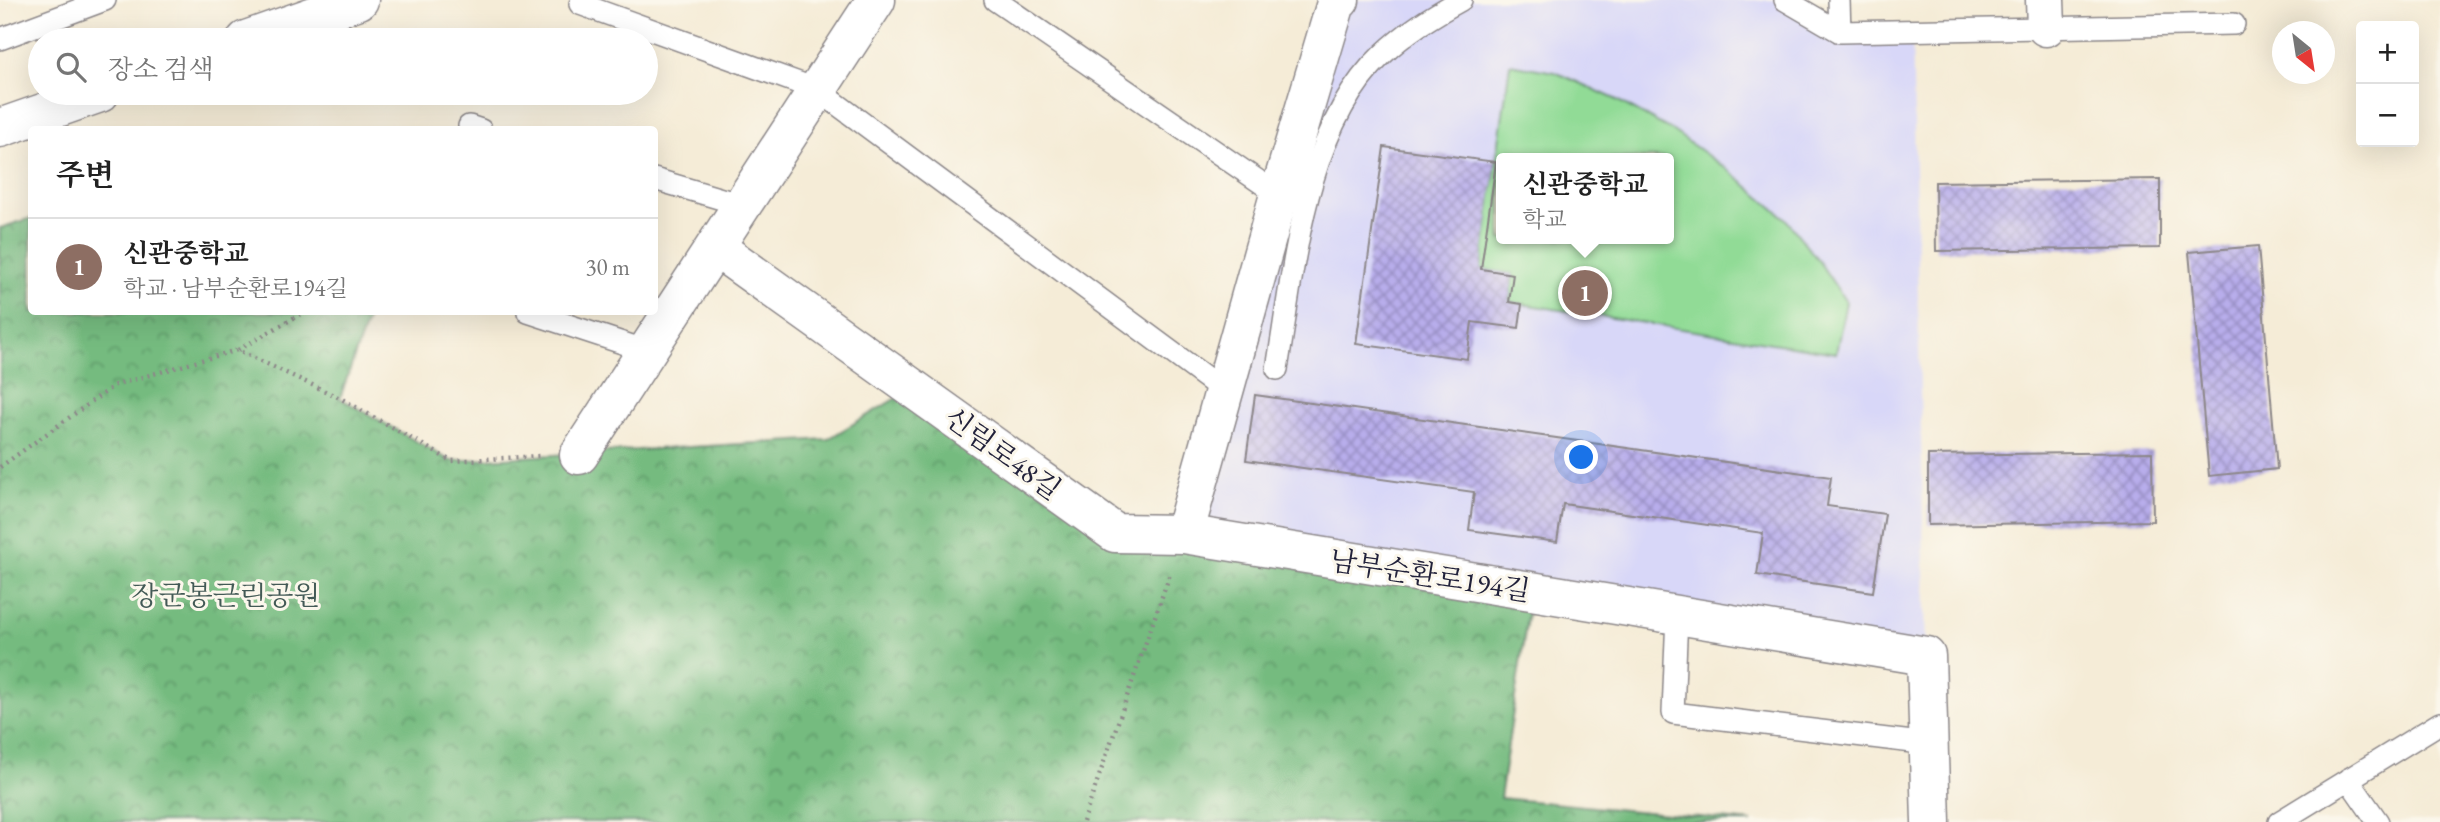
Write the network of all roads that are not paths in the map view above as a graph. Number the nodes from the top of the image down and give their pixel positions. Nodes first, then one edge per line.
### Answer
1 (105, 0) edge
2 (359, 0) edge
3 (876, 0) edge
4 (995, 0) edge
5 (1461, 0) edge
6 (1785, 0) edge
7 (1839, 0) edge
8 (1336, 1) edge
9 (580, 4) dead end
10 (2045, 14) edge
11 (2234, 24) dead end
12 (30, 28) edge
13 (280, 28) edge
14 (646, 28) edge
15 (28, 29) edge
16 (658, 32) edge
17 (1840, 32) junction
18 (0, 39) edge
19 (818, 90) junction
20 (66, 105) edge
21 (0, 128) edge
22 (658, 180) edge
23 (1279, 195) junction
24 (742, 205) junction
25 (715, 247) junction
26 (537, 315) edge
27 (647, 351) junction
28 (1277, 369) dead end
29 (1224, 391) junction
30 (579, 454) road end
31 (1184, 534) junction
32 (1677, 615) junction
33 (2440, 723) edge
34 (1929, 744) junction
35 (2348, 779) junction
36 (1931, 822) edge
37 (2279, 822) edge
38 (2378, 822) edge

1 - 12 lane
2 - 13 street
3 - 19 street
4 - 23 lane
5 - 28 lane
6 - 17 lane
7 - 17 lane
8 - 23 street
9 - 14 lane
10 - 11 lane
10 - 17 lane
15 - 18 lane
16 - 19 lane
19 - 24 street
19 - 29 lane
20 - 21 street
22 - 24 lane
23 - 29 street
24 - 25 street
25 - 27 street
25 - 31 street, 신림로48길
26 - 27 lane
27 - 30 street
29 - 31 street
31 - 32 street, 남부순환로194길
32 - 34 street, 남부순환로194길
32 - 34 lane
33 - 35 lane
34 - 36 street, 남부순환로194길
35 - 37 lane
35 - 38 lane

